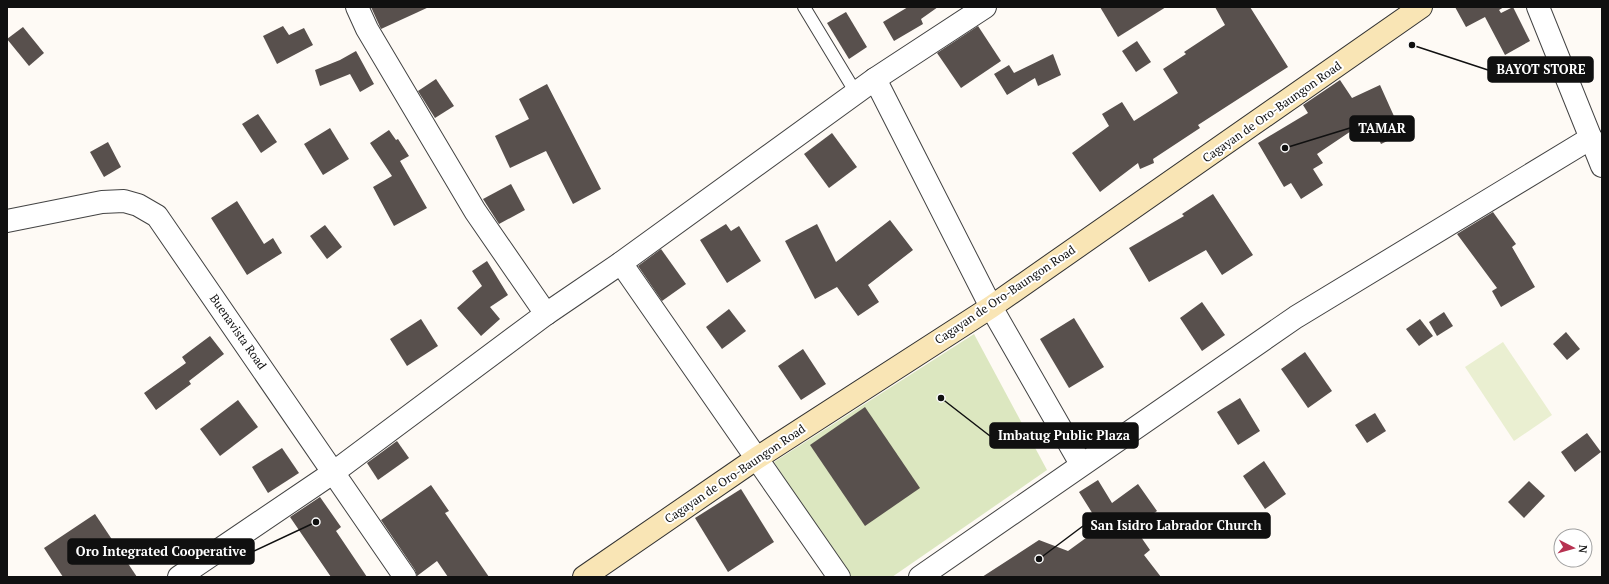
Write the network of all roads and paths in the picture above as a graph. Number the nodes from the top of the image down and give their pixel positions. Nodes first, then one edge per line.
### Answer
1 (357, 7) edge
2 (804, 7) edge
3 (985, 7) edge
4 (1421, 7) edge
5 (1538, 7) edge
6 (875, 79) junction
7 (856, 93) junction
8 (1591, 138) junction
9 (1602, 166) edge
10 (7, 221) edge
11 (621, 263) junction
12 (991, 307) junction
13 (546, 314) junction
14 (756, 458) junction
15 (1081, 464) junction
16 (334, 472) junction
17 (179, 577) edge
18 (405, 577) edge
19 (584, 577) edge
20 (839, 577) edge
21 (920, 577) edge

1 - 13 street
2 - 7 lane
3 - 6 street
4 - 12 main road, Cagayan de Oro-Baungon Road
5 - 8 street
6 - 7 street
6 - 12 street
7 - 11 street
8 - 9 street
8 - 15 street
10 - 16 street, Buenavista Road
11 - 13 street
11 - 14 street
12 - 14 main road, Cagayan de Oro-Baungon Road
12 - 15 street
13 - 16 street
14 - 19 main road, Cagayan de Oro-Baungon Road
14 - 20 street
15 - 21 street
16 - 17 street
16 - 18 street, Buenavista Road

